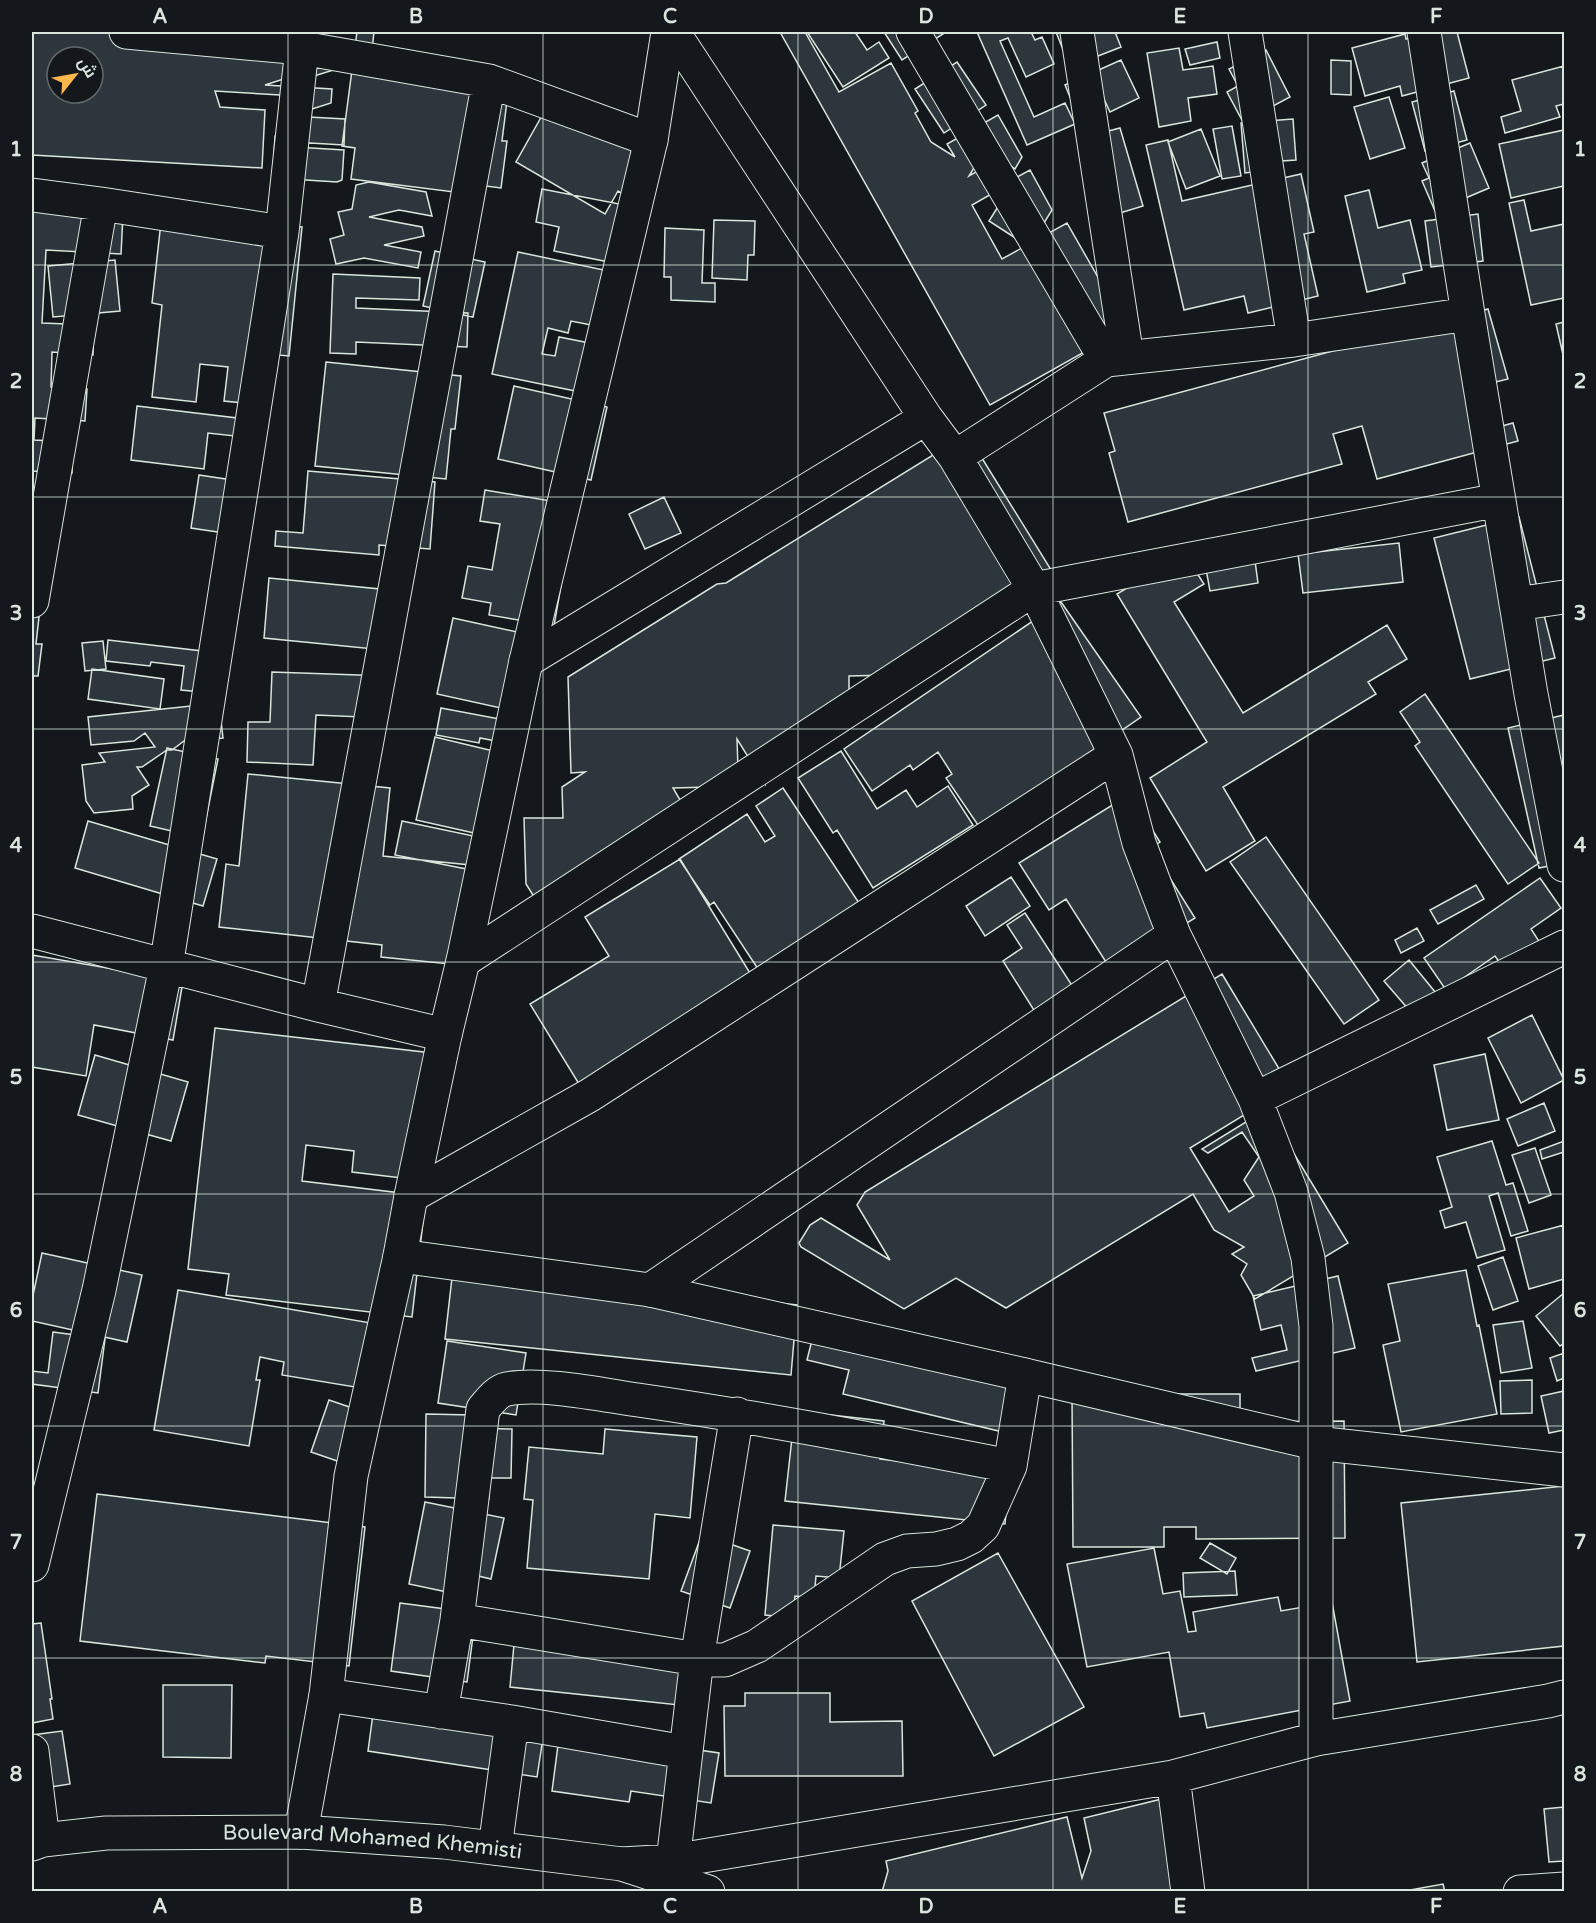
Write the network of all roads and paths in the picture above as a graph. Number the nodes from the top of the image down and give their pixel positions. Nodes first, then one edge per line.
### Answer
1 (126, 32) edge
2 (668, 32) edge
3 (673, 32) edge
4 (913, 32) edge
5 (1077, 32) edge
6 (1245, 32) edge
7 (1424, 32) edge
8 (302, 48) junction
9 (489, 81) junction
10 (651, 140) junction
11 (32, 195) edge
12 (101, 204) junction
13 (282, 232) junction
14 (1468, 314) junction
15 (1294, 340) junction
16 (1117, 358) junction
17 (926, 418) junction
18 (955, 457) junction
19 (1499, 500) junction
20 (1034, 589) junction
21 (1564, 597) edge
22 (32, 601) edge
23 (1516, 604) junction
24 (526, 661) junction
25 (1116, 755) junction
26 (1564, 866) edge
27 (32, 931) edge
28 (1174, 935) junction
29 (1564, 946) edge
30 (463, 961) junction
31 (166, 967) junction
32 (318, 1005) junction
33 (445, 1035) junction
34 (1255, 1099) junction
35 (411, 1196) junction
36 (400, 1256) junction
37 (651, 1290) junction
38 (1025, 1375) junction
39 (737, 1414) junction
40 (1315, 1443) junction
41 (1010, 1466) junction
42 (1564, 1470) edge
43 (32, 1565) edge
44 (457, 1620) junction
45 (697, 1659) junction
46 (326, 1695) junction
47 (1559, 1701) edge
48 (441, 1712) junction
49 (512, 1722) junction
50 (1316, 1739) junction
51 (32, 1751) edge
52 (685, 1752) junction
53 (1173, 1777) junction
54 (301, 1832) junction
55 (37, 1842) edge
56 (495, 1848) junction
57 (673, 1861) junction
58 (622, 1864) junction
59 (1564, 1889) edge
60 (708, 1892) edge
61 (1188, 1892) edge
62 (1520, 1892) edge

1 - 8 street
2 - 10 street
3 - 17 street
4 - 16 street
5 - 16 street
6 - 15 street
7 - 14 street
8 - 9 street
8 - 13 street
9 - 10 street
9 - 32 street
10 - 24 street
11 - 12 street
12 - 13 street
12 - 22 street
13 - 31 street
14 - 15 street
14 - 19 street
15 - 16 street
16 - 18 street
17 - 18 street
17 - 24 street
18 - 20 street
19 - 20 street
19 - 23 street
20 - 25 street
20 - 30 street
21 - 23 street
23 - 26 street
24 - 30 street
25 - 28 street
25 - 35 street
27 - 31 street
28 - 34 street
28 - 37 street
29 - 34 street
30 - 33 street
31 - 32 street
31 - 43 street
32 - 33 street
33 - 35 street
34 - 40 street
35 - 36 street
36 - 37 street
36 - 46 street
37 - 38 street
38 - 40 street
38 - 41 street
39 - 41 street
39 - 44 street
39 - 45 street
40 - 42 street
40 - 50 street
41 - 45 street
44 - 45 street
44 - 48 street
45 - 52 street
46 - 48 street
46 - 54 street
47 - 50 street
48 - 49 street
49 - 52 street
49 - 56 street
50 - 53 street
51 - 55 street
52 - 57 street
53 - 57 street
53 - 61 street
54 - 55 street, Boulevard Mohamed Khemisti
54 - 56 street, Boulevard Mohamed Khemisti
56 - 58 street, Boulevard Mohamed Khemisti
57 - 58 street
58 - 60 street, Boulevard Mohamed Khemisti
59 - 62 street

